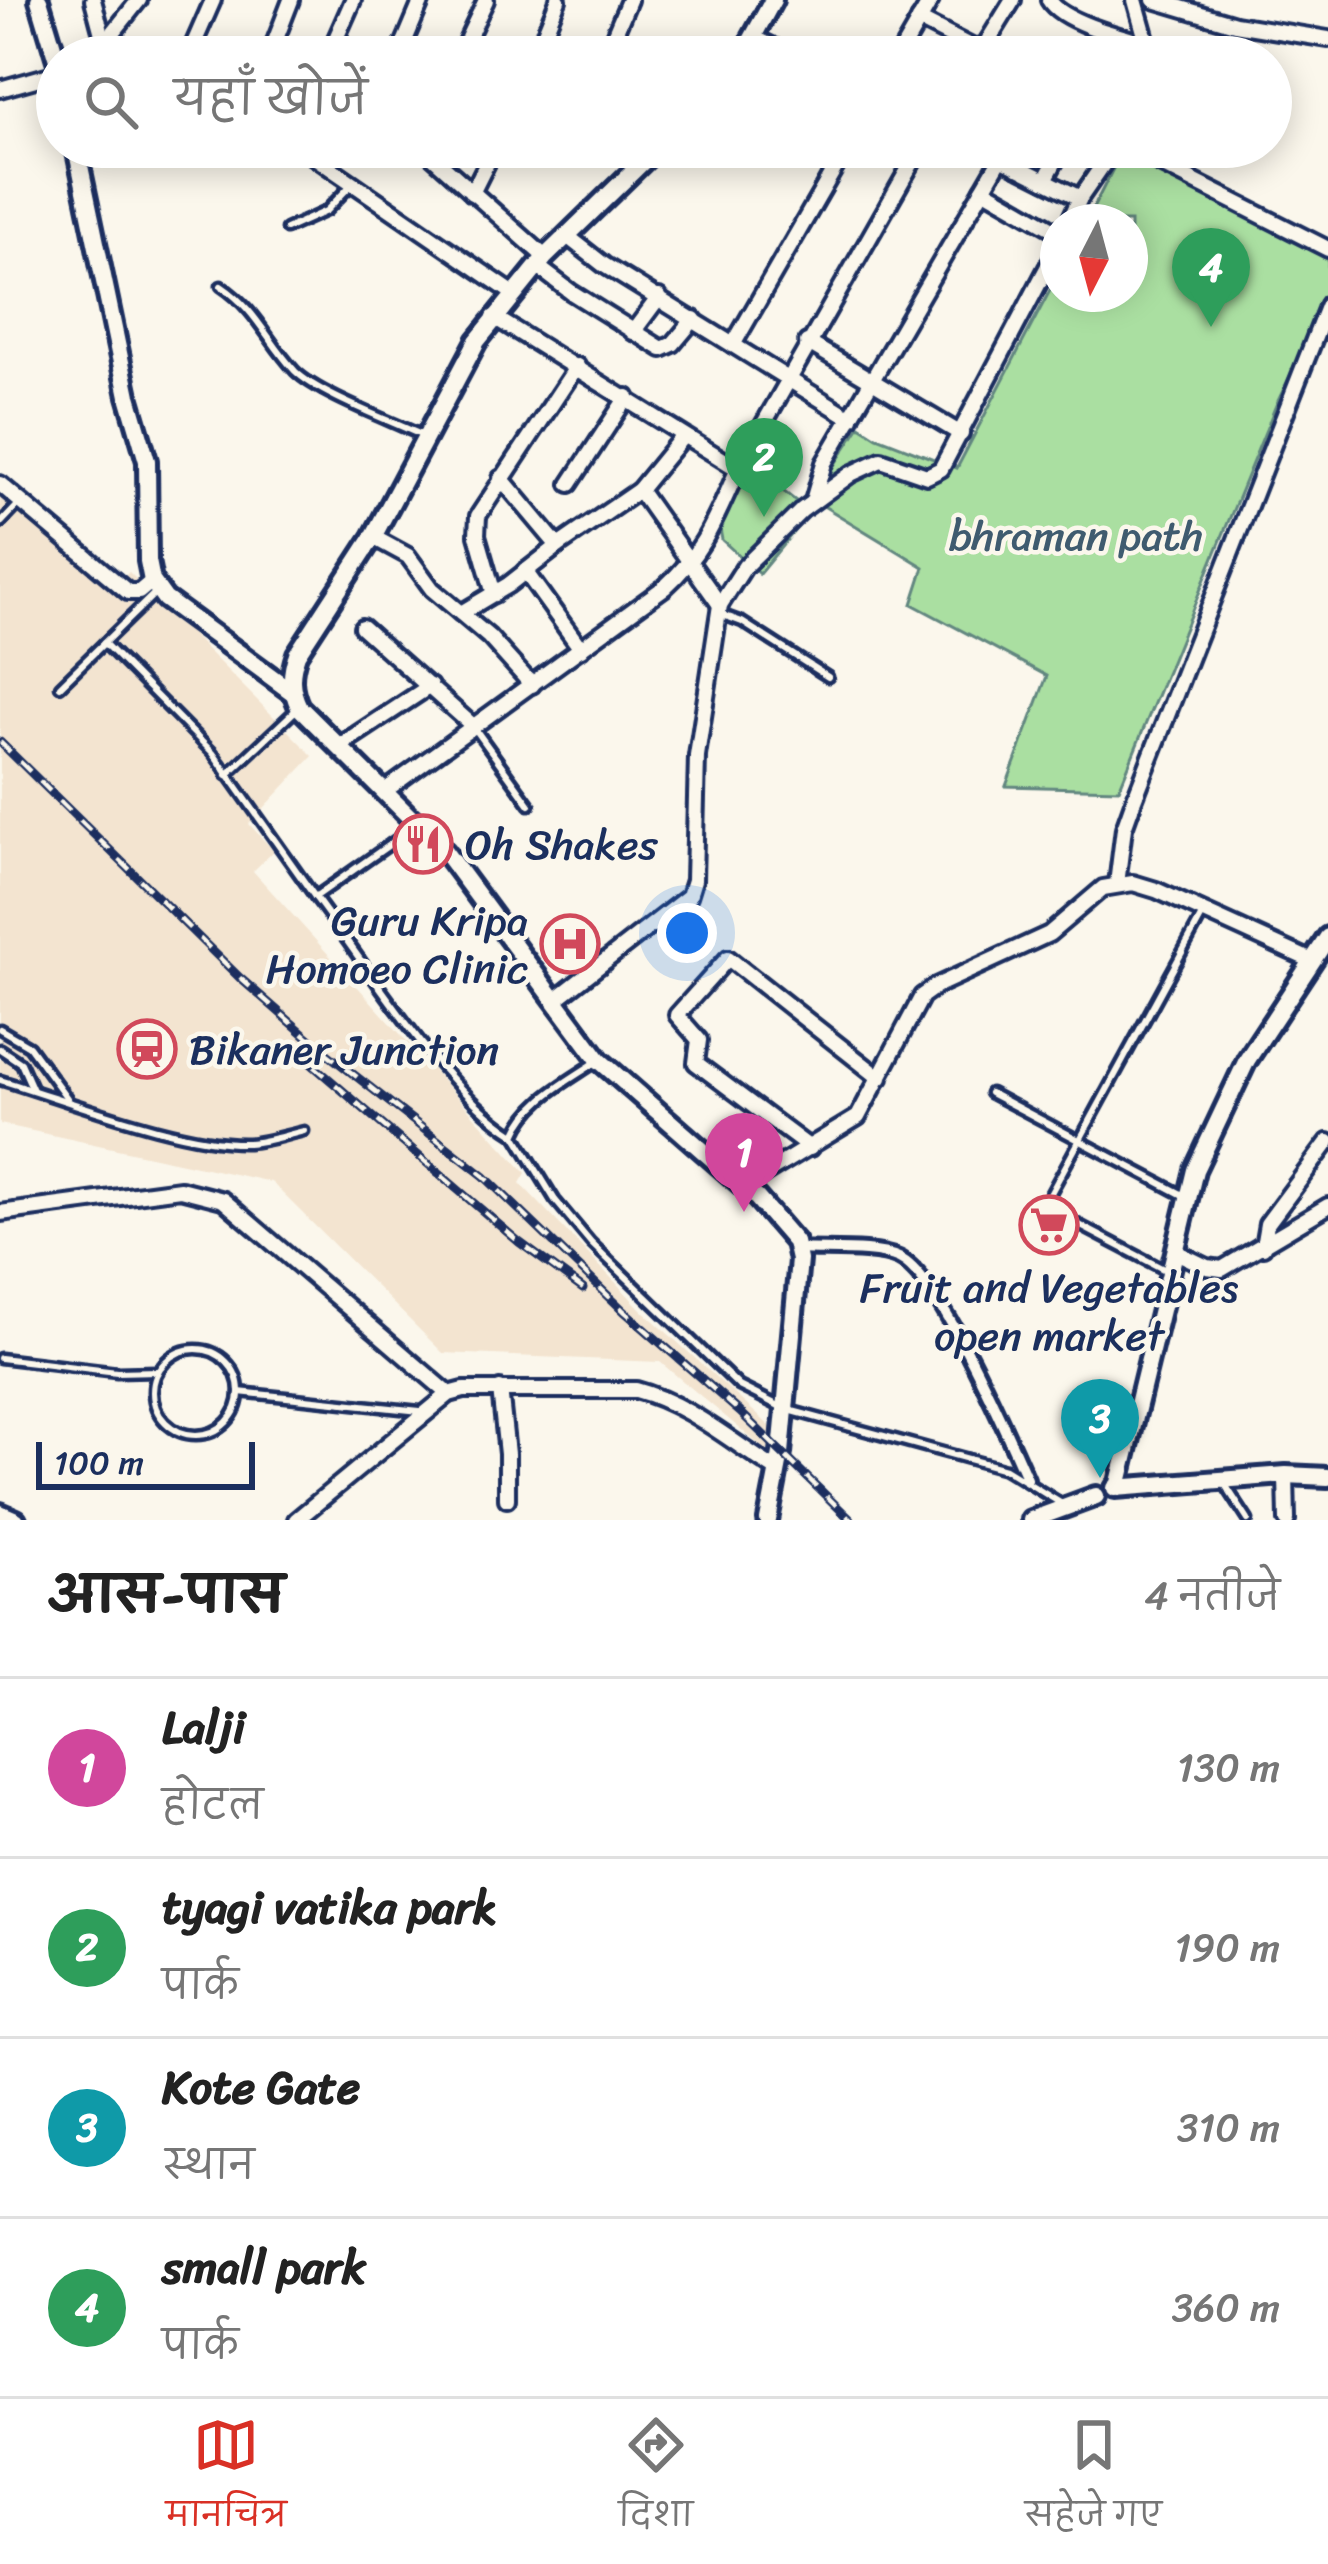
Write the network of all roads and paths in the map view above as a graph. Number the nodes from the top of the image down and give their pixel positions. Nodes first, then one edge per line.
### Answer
1 (38, 0) edge
2 (93, 0) edge
3 (139, 0) edge
4 (213, 0) edge
5 (291, 0) edge
6 (353, 0) edge
7 (422, 0) edge
8 (486, 0) edge
9 (558, 0) edge
10 (629, 0) edge
11 (773, 0) edge
12 (931, 0) edge
13 (1012, 0) edge
14 (1049, 0) edge
15 (1135, 0) edge
16 (1154, 0) edge
17 (919, 20) junction
18 (49, 36) edge
19 (102, 36) edge
20 (115, 36) edge
21 (197, 36) edge
22 (277, 36) edge
23 (337, 36) edge
24 (407, 36) edge
25 (469, 36) edge
26 (543, 36) edge
27 (614, 36) edge
28 (754, 36) edge
29 (910, 36) edge
30 (949, 36) edge
31 (994, 36) edge
32 (1121, 36) edge
33 (1146, 36) edge
34 (1328, 39) edge
35 (36, 79) edge
36 (0, 89) edge
37 (80, 168) edge
38 (331, 168) edge
39 (445, 168) edge
40 (484, 168) edge
41 (637, 168) edge
42 (835, 168) edge
43 (909, 168) edge
44 (995, 168) edge
45 (1020, 168) edge
46 (1052, 168) edge
47 (1101, 168) edge
48 (1168, 168) edge
49 (1045, 180) junction
50 (353, 183) junction
51 (983, 189) junction
52 (472, 193) junction
53 (1080, 198) junction
54 (1078, 204) edge
55 (1040, 222) edge
56 (286, 230) dead end
57 (567, 236) junction
58 (1328, 249) edge
59 (542, 262) junction
60 (1040, 283) edge
61 (221, 286) dead end
62 (514, 294) junction
63 (659, 297) junction
64 (1328, 304) edge
65 (494, 317) junction
66 (694, 319) junction
67 (632, 332) junction
68 (807, 342) junction
69 (733, 345) junction
70 (577, 366) junction
71 (788, 378) junction
72 (872, 384) junction
73 (627, 397) junction
74 (851, 418) junction
75 (961, 434) junction
76 (424, 436) junction
77 (683, 436) junction
78 (738, 469) junction
79 (501, 478) junction
80 (0, 484) edge
81 (570, 484) dead end
82 (638, 490) junction
83 (22, 502) junction
84 (813, 502) junction
85 (0, 524) edge
86 (373, 537) junction
87 (558, 546) junction
88 (692, 562) junction
89 (525, 571) junction
90 (155, 585) junction
91 (494, 594) junction
92 (720, 610) junction
93 (461, 614) junction
94 (362, 627) dead end
95 (104, 644) junction
96 (581, 649) junction
97 (828, 677) dead end
98 (532, 685) junction
99 (60, 686) dead end
100 (430, 686) junction
101 (295, 699) junction
102 (473, 726) junction
103 (339, 746) junction
104 (227, 775) junction
105 (386, 790) junction
106 (530, 805) dead end
107 (419, 824) junction
108 (1117, 884) junction
109 (315, 897) junction
110 (1204, 912) junction
111 (1328, 937) edge
112 (1310, 960) junction
113 (555, 1000) junction
114 (0, 1029) edge
115 (0, 1049) edge
116 (599, 1060) junction
117 (880, 1078) junction
118 (0, 1080) edge
119 (33, 1090) junction
120 (990, 1093) dead end
121 (69, 1101) junction
122 (304, 1131) dead end
123 (515, 1136) junction
124 (1078, 1138) junction
125 (1328, 1142) edge
126 (810, 1148) junction
127 (743, 1187) junction
128 (1188, 1197) junction
129 (1328, 1206) edge
130 (0, 1213) edge
131 (1263, 1247) junction
132 (798, 1250) junction
133 (1176, 1252) junction
134 (1172, 1273) junction
135 (0, 1358) edge
136 (157, 1371) junction
137 (500, 1389) junction
138 (239, 1392) junction
139 (449, 1394) junction
140 (785, 1409) junction
141 (428, 1412) junction
142 (777, 1470) junction
143 (1286, 1475) junction
144 (1328, 1477) edge
145 (1027, 1480) junction
146 (1223, 1481) junction
147 (1096, 1496) dead end
148 (507, 1499) dead end
149 (0, 1513) edge
150 (1069, 1514) edge
151 (16, 1520) edge
152 (296, 1520) edge
153 (768, 1520) edge
154 (1031, 1520) edge
155 (1248, 1520) edge
156 (1287, 1520) edge

1 - 18 street
2 - 19 street
3 - 20 street
4 - 21 street
5 - 22 street
6 - 23 street
7 - 24 street
8 - 25 street
9 - 26 street
10 - 27 street
11 - 28 street
12 - 17 street
13 - 31 street
14 - 32 street
15 - 33 street
16 - 34 street
17 - 29 street
17 - 30 street
35 - 36 street
37 - 90 street
38 - 50 street
39 - 52 street
40 - 52 street
41 - 57 street
42 - 69 street
43 - 68 street
44 - 51 street
45 - 49 street
46 - 49 street
47 - 53 street
48 - 58 street
49 - 53 street
50 - 56 lane
50 - 62 street
51 - 55 street
51 - 72 street
52 - 59 street
53 - 54 street
57 - 59 street
57 - 63 street
59 - 62 street
59 - 67 street
60 - 75 street
61 - 76 lane
62 - 65 street
63 - 66 street
63 - 67 street
64 - 108 street
65 - 70 street
65 - 76 street
66 - 67 street
66 - 69 street
68 - 71 street
68 - 72 street
69 - 71 street
70 - 73 street
70 - 79 street
71 - 74 street
71 - 78 street
72 - 74 street
72 - 75 street
73 - 77 street
73 - 81 street
74 - 84 street
75 - 84 street
76 - 86 street
77 - 78 street
77 - 82 street
78 - 88 street
79 - 87 street
79 - 91 street
80 - 83 street
82 - 87 street
82 - 88 street
83 - 85 lane
83 - 90 street
84 - 92 street
86 - 93 street
86 - 101 street
87 - 89 street
88 - 92 street
88 - 96 street
89 - 91 street
89 - 96 street
90 - 95 lane
90 - 101 street
91 - 93 street
92 - 97 lane
92 - 113 street
93 - 98 street
94 - 100 street
95 - 99 lane
95 - 104 lane
96 - 98 street
98 - 102 street
100 - 102 street
100 - 103 street
101 - 103 street
101 - 104 lane
102 - 105 street
102 - 106 lane
103 - 105 street
104 - 109 lane
105 - 107 street
107 - 109 lane
107 - 113 street
108 - 110 street
108 - 117 street
109 - 123 lane
110 - 112 street
110 - 124 lane
111 - 112 street
112 - 128 street
113 - 116 street
114 - 121 lane
115 - 119 lane
116 - 123 lane
116 - 127 street
117 - 126 street
117 - 126 street
118 - 119 lane
119 - 121 lane
120 - 124 lane
121 - 122 lane
123 - 140 lane
124 - 128 lane
124 - 134 lane
125 - 131 street
126 - 127 street
127 - 132 street
128 - 133 street
129 - 131 street
130 - 139 street
131 - 133 street
132 - 140 street
132 - 145 street
133 - 134 street
134 - 146 street
135 - 136 lane
136 - 138 lane
136 - 138 lane
137 - 139 street
137 - 142 street
137 - 148 street
138 - 141 lane
139 - 141 street
140 - 142 street
140 - 145 lane
141 - 152 street
142 - 153 street
143 - 144 street
143 - 146 street
143 - 156 street
145 - 150 lane
146 - 155 lane
147 - 150 street
149 - 151 street
150 - 154 street

